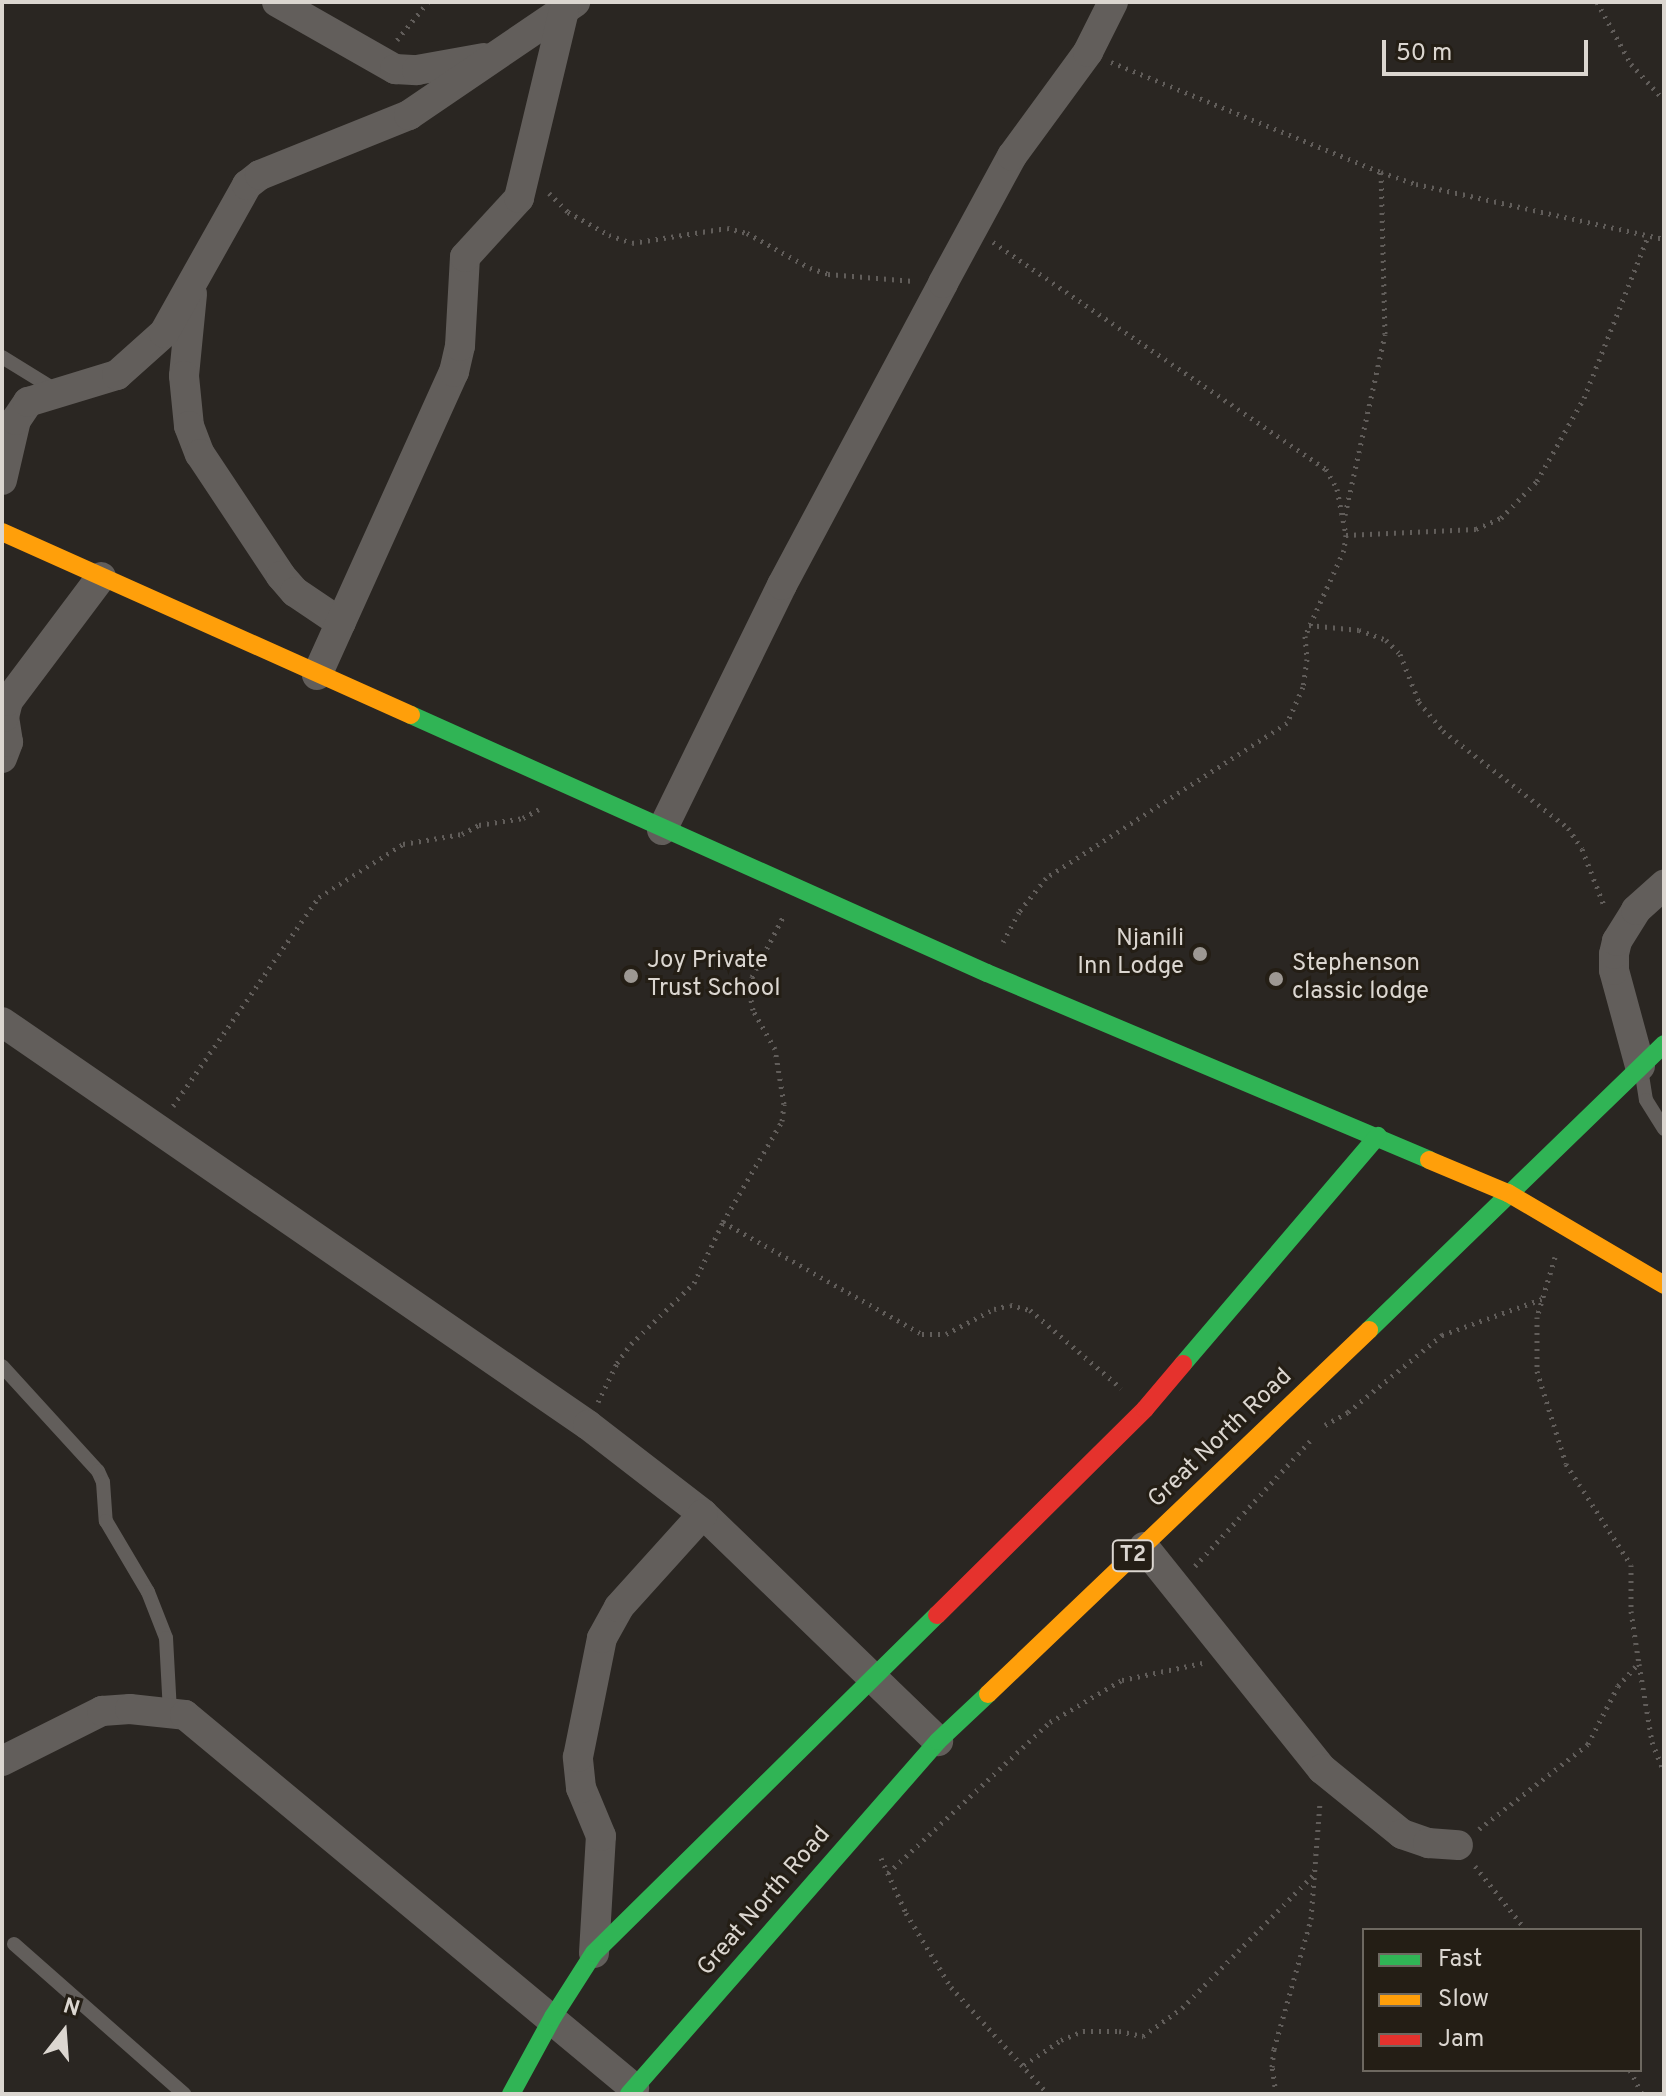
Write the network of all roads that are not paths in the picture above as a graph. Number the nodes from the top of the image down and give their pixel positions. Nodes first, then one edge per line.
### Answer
1 (277, 2) edge
2 (1113, 2) edge
3 (569, 6) edge
4 (497, 56) junction
5 (193, 280) junction
6 (2, 357) edge
7 (59, 392) junction
8 (2, 480) edge
9 (2, 532) edge
10 (101, 577) junction
11 (341, 623) junction
12 (317, 675) junction
13 (2, 758) edge
14 (662, 830) junction
15 (1664, 885) edge
16 (2, 1022) edge
17 (1664, 1044) edge
18 (1640, 1066) junction
19 (1664, 1129) edge
20 (1378, 1136) junction
21 (1508, 1193) junction
22 (1664, 1285) edge
23 (2, 1366) edge
24 (703, 1514) junction
25 (1144, 1547) junction
26 (874, 1678) junction
27 (170, 1711) junction
28 (938, 1741) junction
29 (2, 1761) edge
30 (1458, 1845) road end
31 (14, 1944) dead end
32 (594, 1953) junction
33 (553, 2017) junction
34 (632, 2091) edge
35 (184, 2094) edge
36 (511, 2094) edge

1 - 4 street
2 - 14 street
3 - 4 street
3 - 11 street
4 - 5 street
5 - 7 street
5 - 11 street
6 - 7 lane
7 - 8 street
9 - 10 main road
10 - 12 main road
10 - 13 street
11 - 12 street
12 - 14 main road
14 - 20 main road
15 - 18 street
16 - 24 street
17 - 18 main road, Great North Road / T2
18 - 19 lane
18 - 21 main road, Great North Road / T2
20 - 21 main road
20 - 26 main road
21 - 22 main road
21 - 25 main road, Great North Road / T2
23 - 27 lane
24 - 26 street
24 - 32 street
25 - 28 main road, Great North Road / T2
25 - 30 street
26 - 28 street
26 - 32 main road
27 - 29 street
27 - 33 street
28 - 34 main road, Great North Road / T2
31 - 35 lane
32 - 33 main road
33 - 34 street
33 - 36 main road

